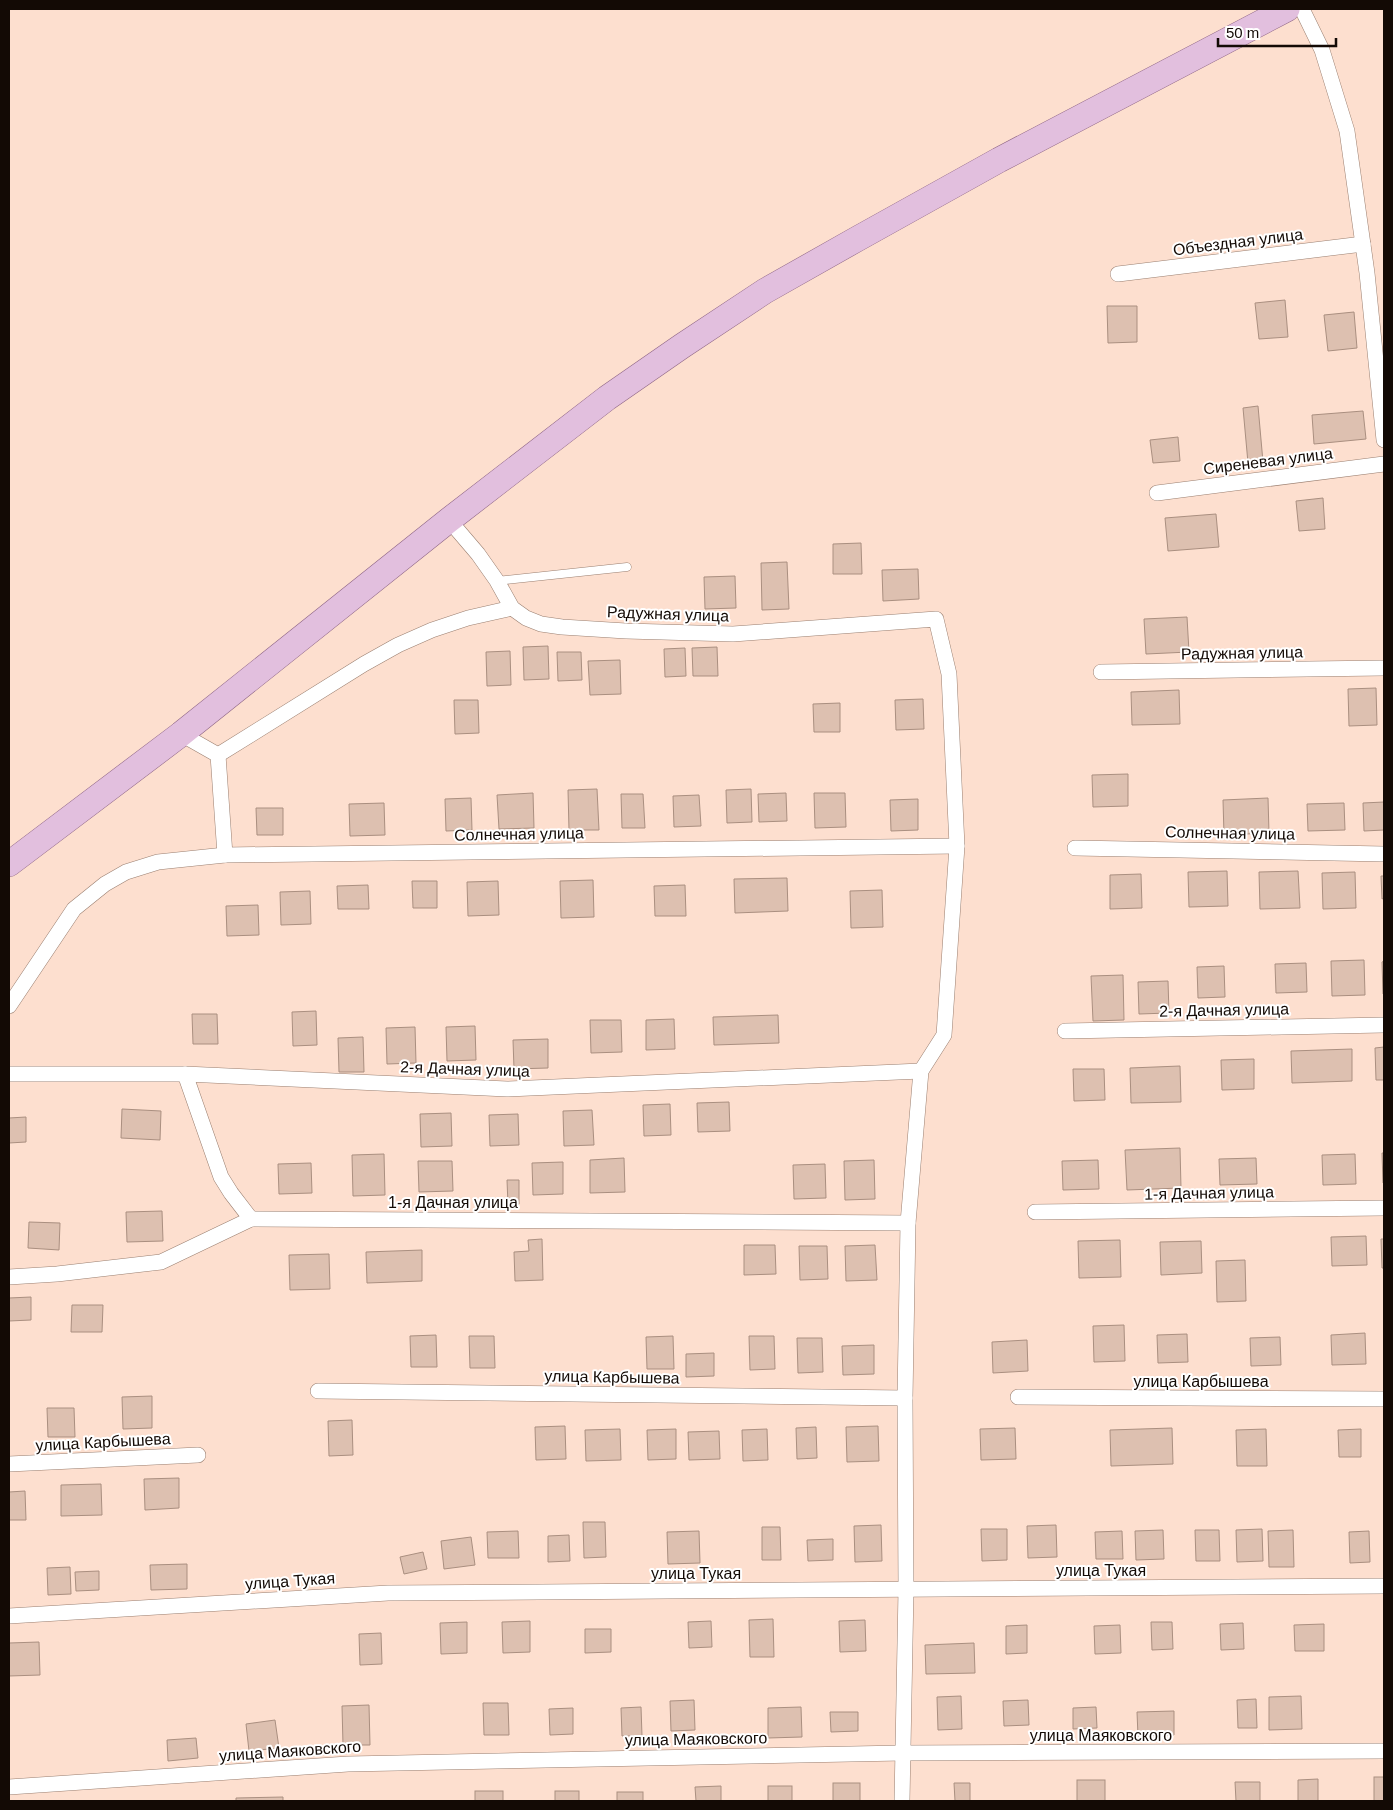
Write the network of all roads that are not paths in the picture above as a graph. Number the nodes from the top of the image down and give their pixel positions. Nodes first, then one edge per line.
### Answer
1 (1287, 9) edge
2 (1302, 9) edge
3 (1363, 244) junction
4 (1118, 274) dead end
5 (1384, 440) edge
6 (1384, 464) edge
7 (1157, 493) dead end
8 (449, 520) junction
9 (627, 567) dead end
10 (497, 581) junction
11 (512, 608) junction
12 (1384, 668) edge
13 (1101, 672) dead end
14 (181, 734) junction
15 (218, 755) junction
16 (957, 846) junction
17 (1076, 848) dead end
18 (1384, 854) edge
19 (225, 855) junction
20 (9, 864) edge
21 (9, 1006) edge
22 (1384, 1024) edge
23 (1065, 1031) dead end
24 (921, 1071) junction
25 (9, 1074) edge
26 (185, 1074) junction
27 (1384, 1208) edge
28 (1035, 1212) dead end
29 (251, 1219) junction
30 (908, 1223) junction
31 (9, 1277) edge
32 (318, 1391) dead end
33 (1018, 1397) dead end
34 (905, 1398) junction
35 (1384, 1399) edge
36 (198, 1455) dead end
37 (9, 1464) edge
38 (1384, 1586) edge
39 (906, 1590) junction
40 (9, 1616) edge
41 (1384, 1751) edge
42 (902, 1753) junction
43 (9, 1787) edge
44 (902, 1801) edge

1 - 8 main road
2 - 3 street
3 - 4 street, Объездная улица
3 - 5 street
6 - 7 street, Сиреневая улица
8 - 10 street, Радужная улица
8 - 14 main road
9 - 10 lane
10 - 11 street, Радужная улица
11 - 15 street
11 - 16 street, Радужная улица
12 - 13 street, Радужная улица
14 - 15 street
14 - 20 main road
15 - 19 street
16 - 19 street, Солнечная улица
16 - 24 street
17 - 18 street, Солнечная улица
19 - 21 street, Солнечная улица
22 - 23 street, 2-я Дачная улица
24 - 26 street, 2-я Дачная улица
24 - 30 street
25 - 26 street, 2-я Дачная улица
26 - 29 street
27 - 28 street, 1-я Дачная улица
29 - 30 street, 1-я Дачная улица
29 - 31 street, 1-я Дачная улица
30 - 34 street
32 - 34 street, улица Карбышева
33 - 35 street, улица Карбышева
34 - 39 street
36 - 37 street, улица Карбышева
38 - 39 street, улица Тукая
39 - 40 street, улица Тукая
39 - 42 street
41 - 42 street, улица Маяковского
42 - 43 street, улица Маяковского
42 - 44 street

